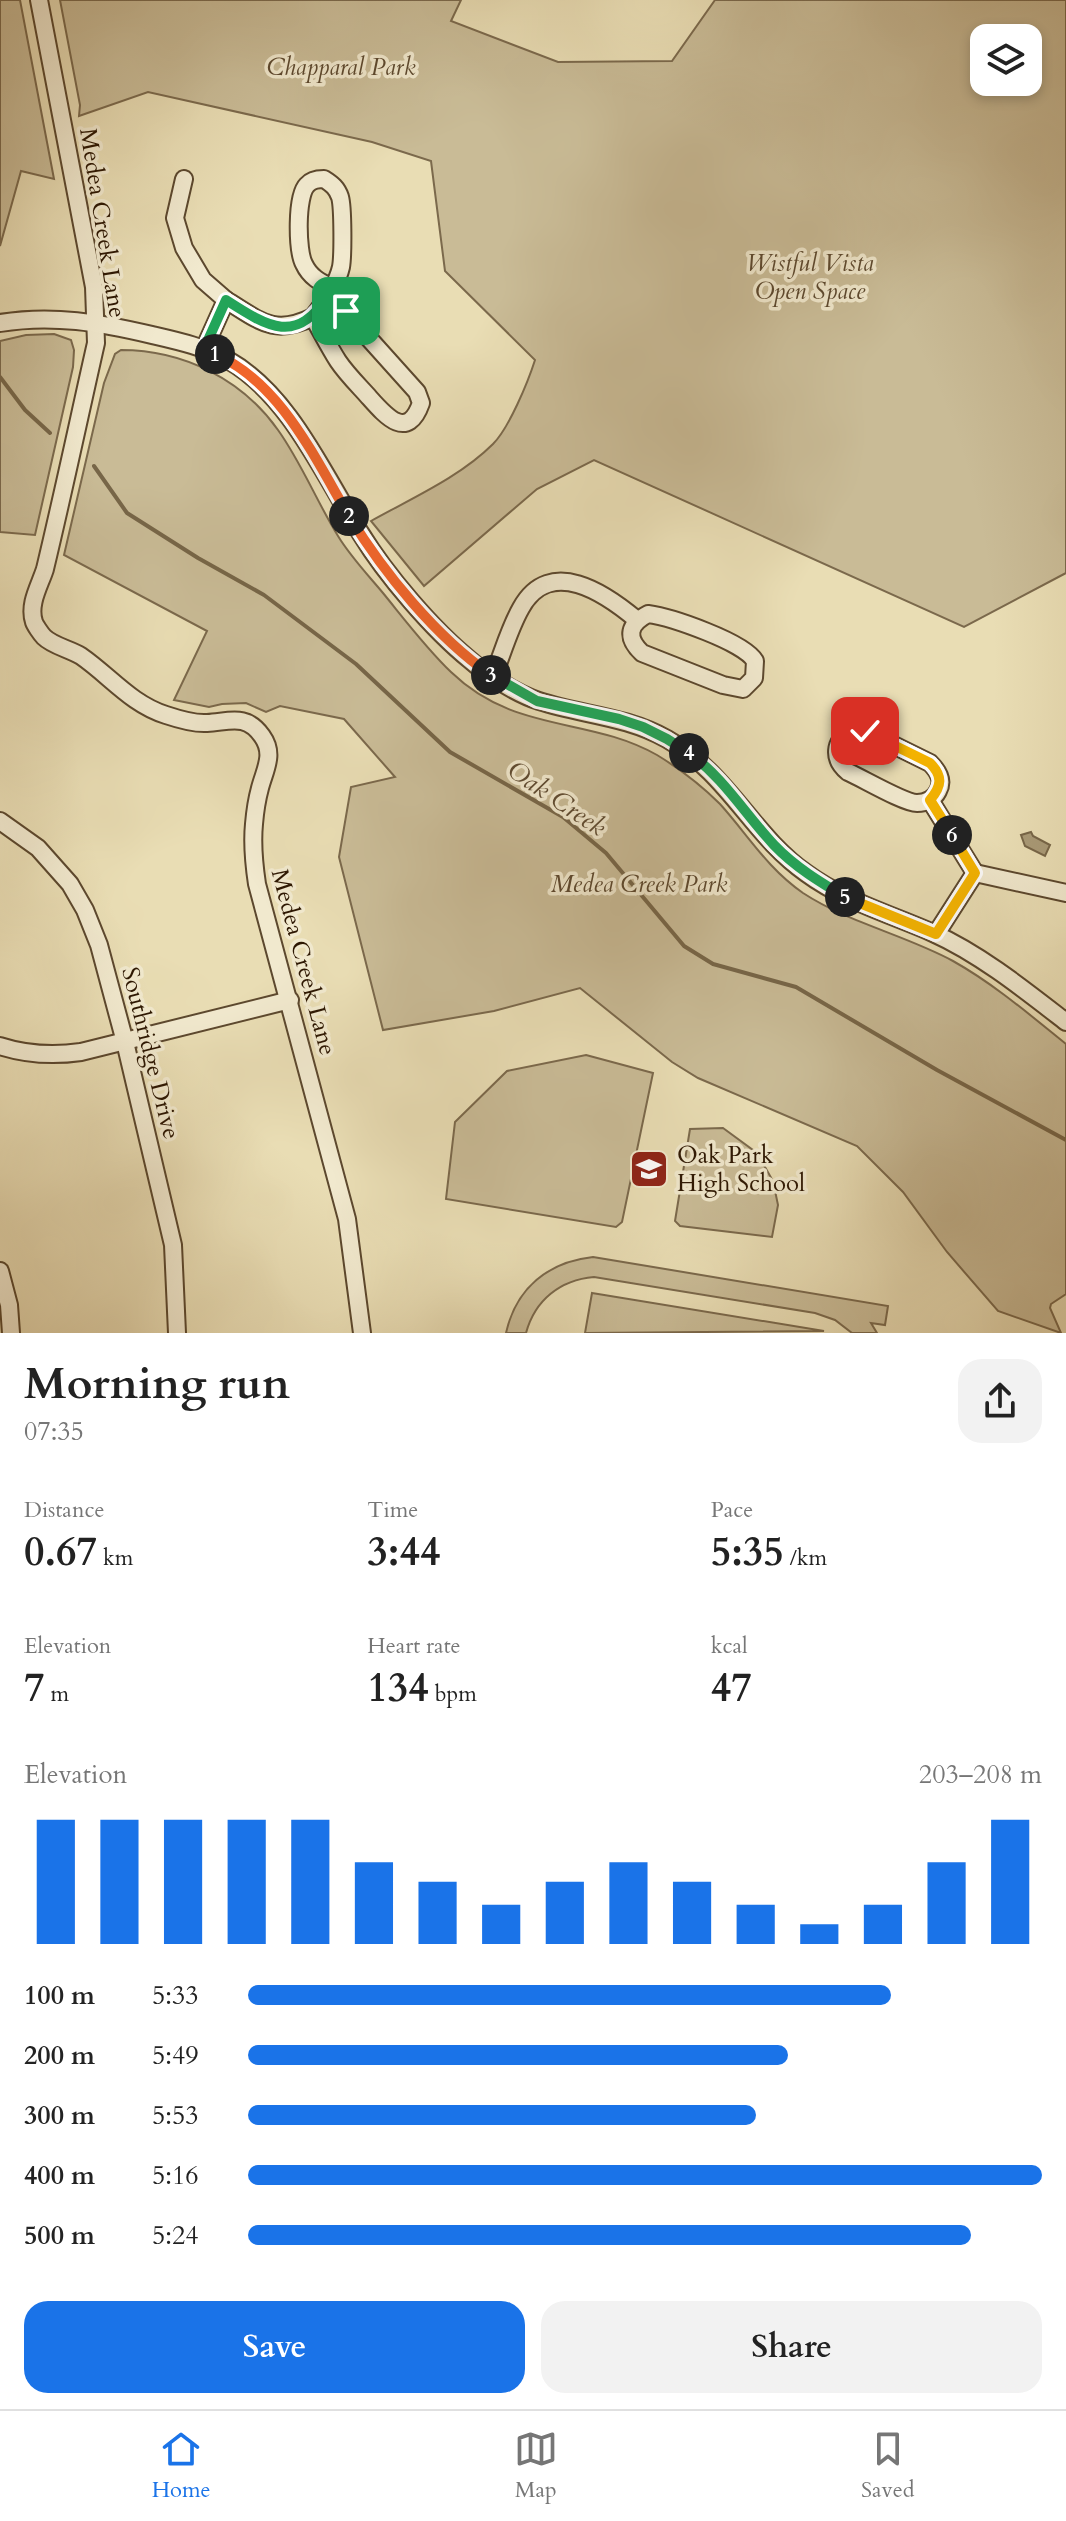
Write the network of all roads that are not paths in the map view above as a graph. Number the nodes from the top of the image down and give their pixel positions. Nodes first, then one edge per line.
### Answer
1 (39, 0) edge
2 (184, 179) dead end
3 (330, 291) junction
4 (226, 300) junction
5 (313, 317) junction
6 (0, 323) edge
7 (97, 323) junction
8 (204, 349) junction
9 (637, 620) junction
10 (493, 677) junction
11 (930, 800) junction
12 (0, 821) edge
13 (975, 873) junction
14 (1066, 893) edge
15 (936, 934) junction
16 (290, 1000) junction
17 (1066, 1022) edge
18 (125, 1042) junction
19 (0, 1046) edge
20 (0, 1271) edge
21 (11, 1333) edge
22 (177, 1333) edge
23 (362, 1333) edge

1 - 7 street, Medea Creek Lane
2 - 4 street
3 - 3 street
3 - 5 street
3 - 5 street
4 - 5 street
4 - 8 street
6 - 7 street
7 - 8 street
7 - 16 street, Medea Creek Lane
8 - 10 street
9 - 9 street
9 - 10 street
10 - 15 street
11 - 11 street
11 - 13 street
12 - 18 street, Southridge Drive
13 - 14 street
13 - 15 street
15 - 17 street
16 - 18 street
16 - 23 street, Medea Creek Lane
18 - 19 street
18 - 22 street, Southridge Drive
20 - 21 street

